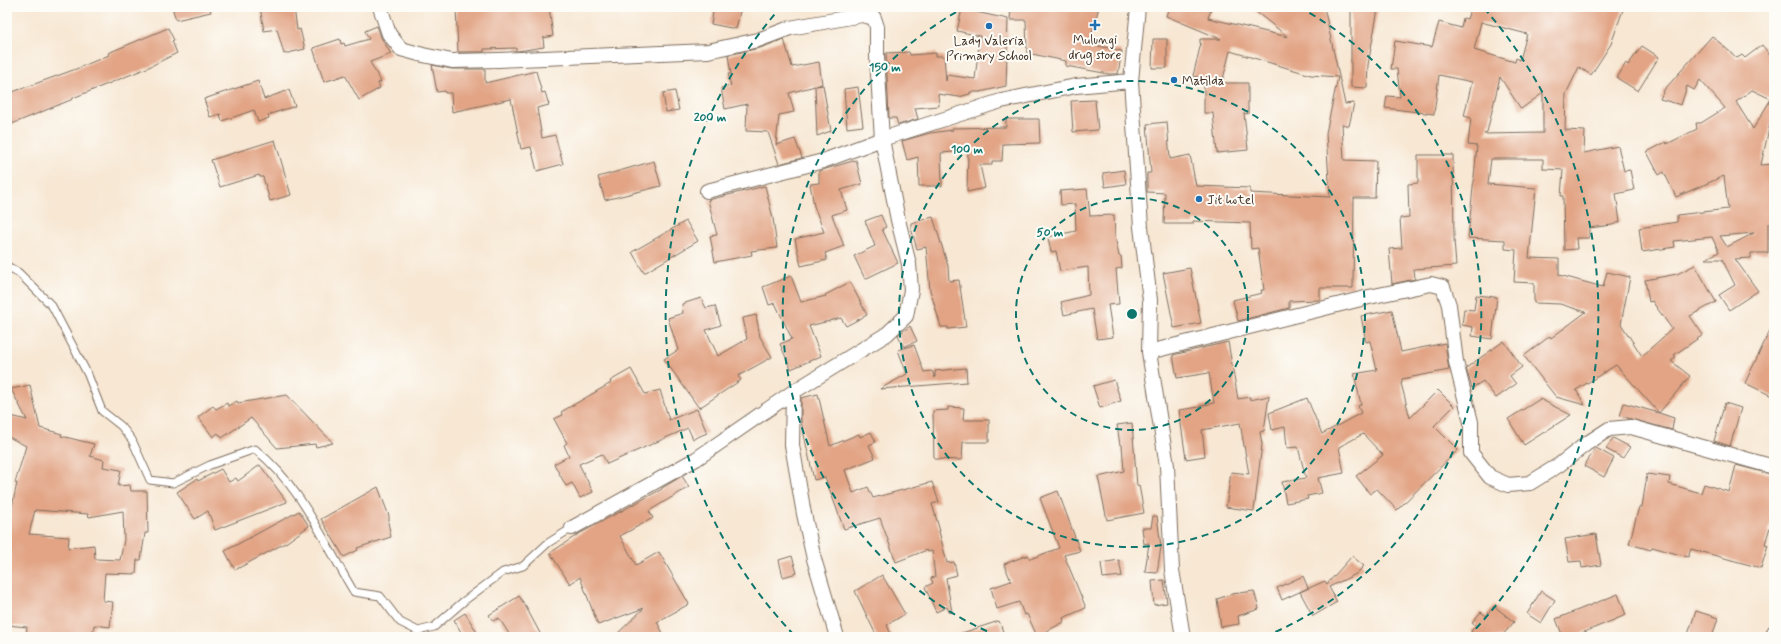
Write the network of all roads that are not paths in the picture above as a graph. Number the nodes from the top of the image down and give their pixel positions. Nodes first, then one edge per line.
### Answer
1 (380, 7) edge
2 (1138, 7) edge
3 (1131, 81) junction
4 (882, 139) junction
5 (706, 191) dead end
6 (7, 266) edge
7 (1149, 352) junction
8 (794, 392) junction
9 (1774, 467) edge
10 (572, 528) joint
11 (1774, 632) edge
12 (836, 637) edge
13 (1183, 637) edge
14 (1772, 637) edge

1 - 4 street
2 - 3 street
3 - 4 street
3 - 7 street
4 - 5 street
4 - 8 street
6 - 10 lane
7 - 9 street
7 - 13 street
8 - 10 street
8 - 12 street
11 - 14 street

